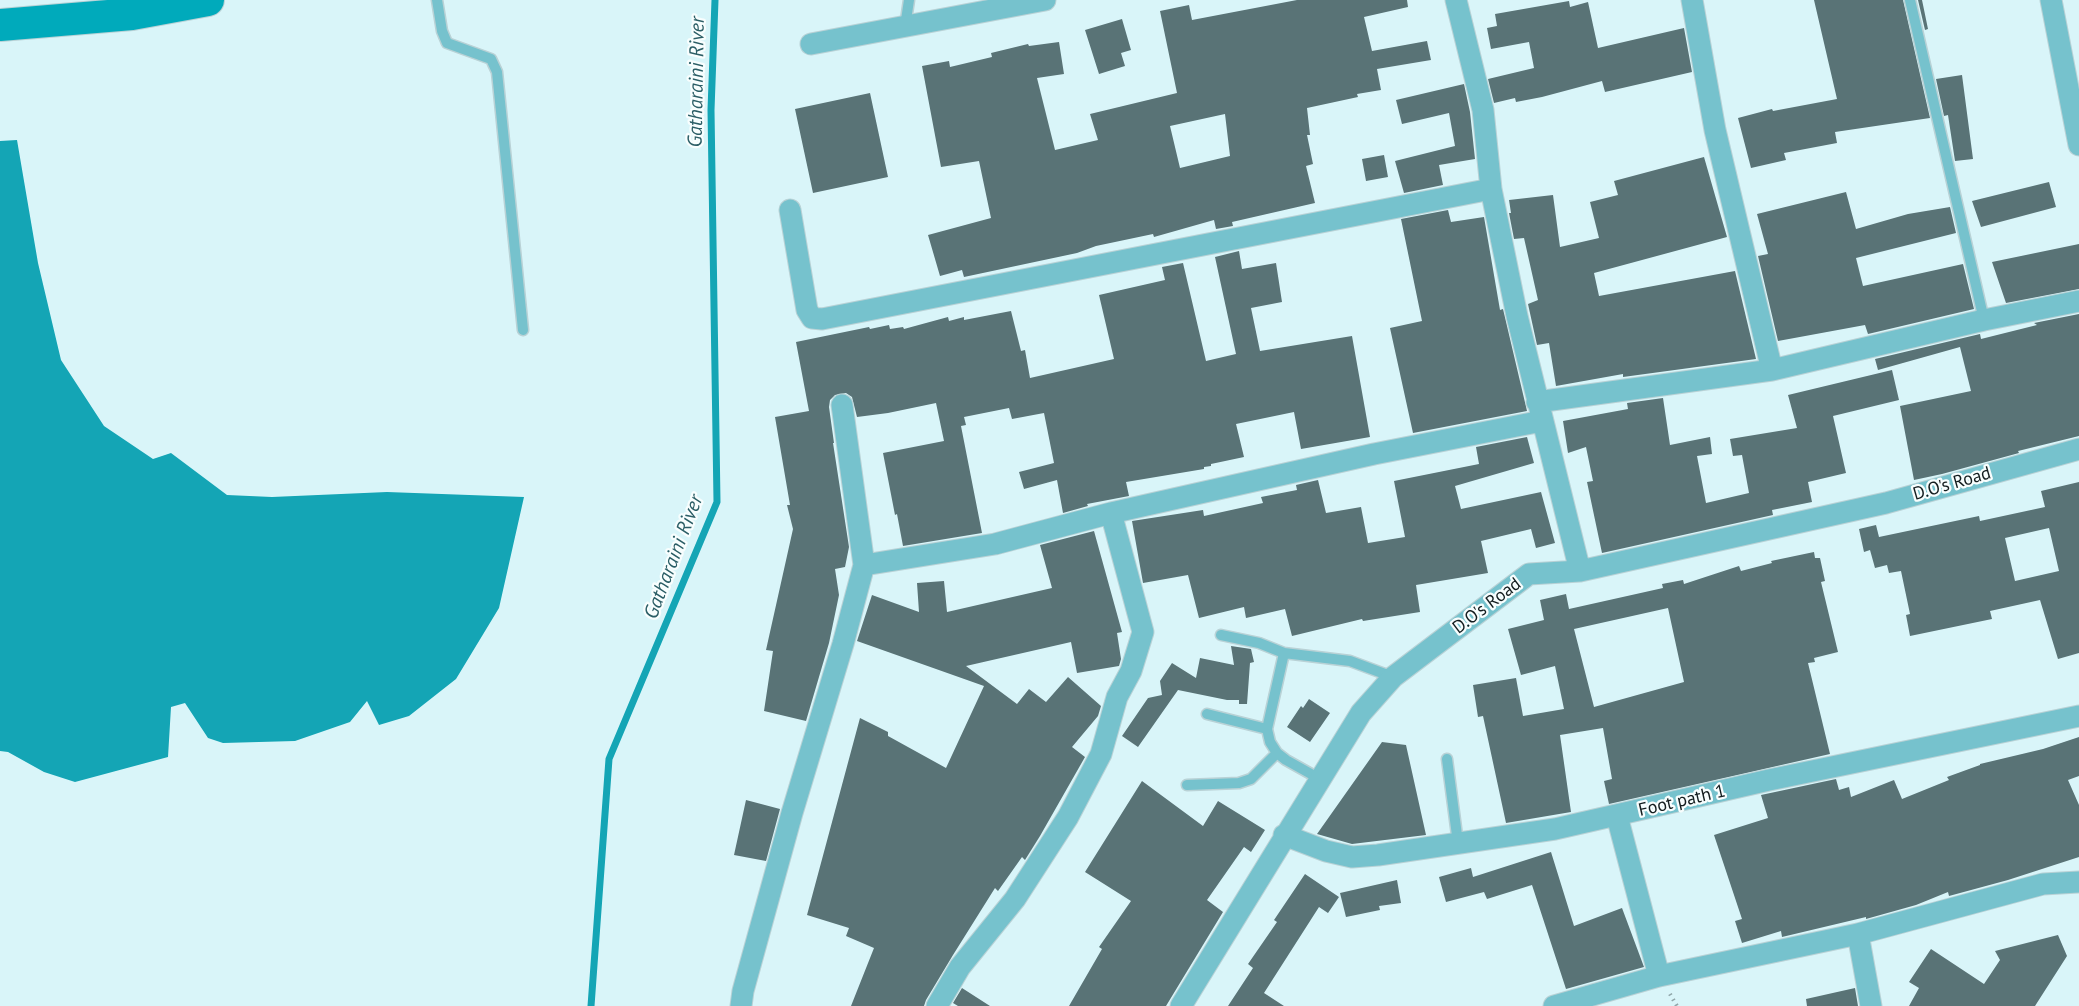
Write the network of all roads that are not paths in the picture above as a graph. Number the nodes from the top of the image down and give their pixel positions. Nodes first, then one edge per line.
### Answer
1 (208, 0) edge
2 (437, 0) edge
3 (909, 0) edge
4 (1045, 0) edge
5 (1456, 0) edge
6 (1692, 0) edge
7 (1910, 0) edge
8 (2052, 0) edge
9 (0, 25) edge
10 (905, 27) junction
11 (811, 44) dead end
12 (2075, 106) edge
13 (2079, 145) edge
14 (1491, 189) junction
15 (790, 210) dead end
16 (2079, 301) edge
17 (1984, 320) junction
18 (523, 330) dead end
19 (1772, 370) junction
20 (842, 405) dead end
21 (1540, 412) junction
22 (2079, 449) edge
23 (1111, 513) junction
24 (864, 565) junction
25 (1580, 570) junction
26 (1221, 634) dead end
27 (1284, 653) junction
28 (1393, 677) junction
29 (1207, 714) dead end
30 (2079, 716) edge
31 (1267, 729) junction
32 (1277, 753) junction
33 (1447, 759) dead end
34 (1320, 778) junction
35 (1187, 785) dead end
36 (1617, 816) junction
37 (1284, 836) junction
38 (1458, 843) junction
39 (2079, 882) edge
40 (1858, 934) junction
41 (1659, 976) junction
42 (741, 1006) edge
43 (937, 1006) edge
44 (1181, 1006) edge
45 (1554, 1006) edge
46 (1871, 1006) edge

1 - 9 main road
2 - 18 lane
3 - 10 lane
4 - 10 street
5 - 14 street
6 - 19 street
7 - 17 lane
8 - 12 street
10 - 11 street
12 - 13 street
14 - 15 street
14 - 21 street
16 - 17 street
17 - 19 street
19 - 21 street
20 - 24 street
21 - 23 street
21 - 25 street
22 - 25 street, D.O's Road
23 - 24 street
23 - 43 street
24 - 42 street
25 - 28 street, D.O's Road
26 - 27 lane
27 - 28 lane
27 - 31 lane
28 - 34 street, D.O's Road
29 - 31 lane
30 - 36 street, Foot path 1
31 - 32 lane
32 - 34 lane
32 - 35 lane
33 - 38 lane
34 - 37 street, D.O's Road
36 - 38 street, Foot path 1
36 - 41 street
37 - 38 street, Foot path 1
37 - 44 street, D.O's Road
39 - 40 street
40 - 41 street
40 - 46 street
41 - 45 street

